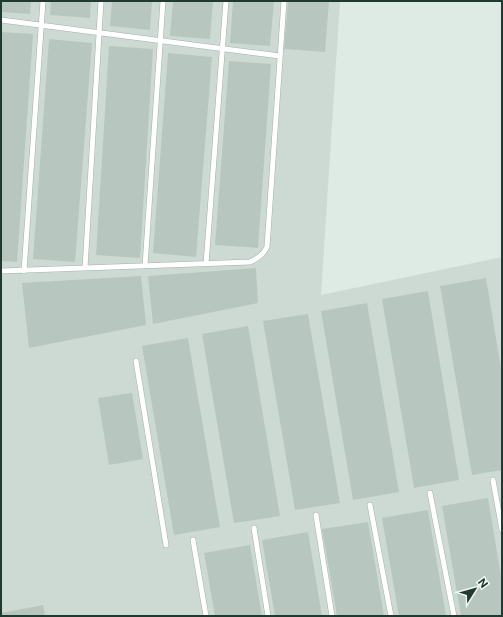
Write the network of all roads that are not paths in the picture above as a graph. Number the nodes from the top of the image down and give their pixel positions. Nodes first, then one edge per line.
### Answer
1 (43, 1) edge
2 (101, 1) edge
3 (163, 1) edge
4 (226, 1) edge
5 (284, 1) edge
6 (1, 20) edge
7 (41, 25) junction
8 (99, 33) junction
9 (160, 41) junction
10 (223, 49) junction
11 (280, 56) junction
12 (206, 264) junction
13 (145, 266) junction
14 (85, 268) junction
15 (24, 270) junction
16 (1, 271) edge
17 (136, 361) dead end
18 (493, 480) dead end
19 (430, 493) dead end
20 (370, 505) dead end
21 (316, 515) dead end
22 (254, 528) dead end
23 (502, 530) edge
24 (193, 540) dead end
25 (166, 545) dead end
26 (206, 616) edge
27 (268, 616) edge
28 (332, 616) edge
29 (391, 616) edge
30 (454, 616) edge

1 - 7 lane
2 - 8 lane
3 - 9 lane
4 - 10 lane
5 - 11 lane
6 - 7 lane
7 - 8 lane
7 - 15 lane
8 - 9 lane
8 - 14 lane
9 - 10 lane
9 - 13 lane
10 - 11 lane
10 - 12 lane
11 - 12 lane
12 - 13 lane
13 - 14 lane
14 - 15 lane
15 - 16 lane
17 - 25 lane
18 - 23 lane
19 - 30 lane
20 - 29 lane
21 - 28 lane
22 - 27 lane
24 - 26 lane

